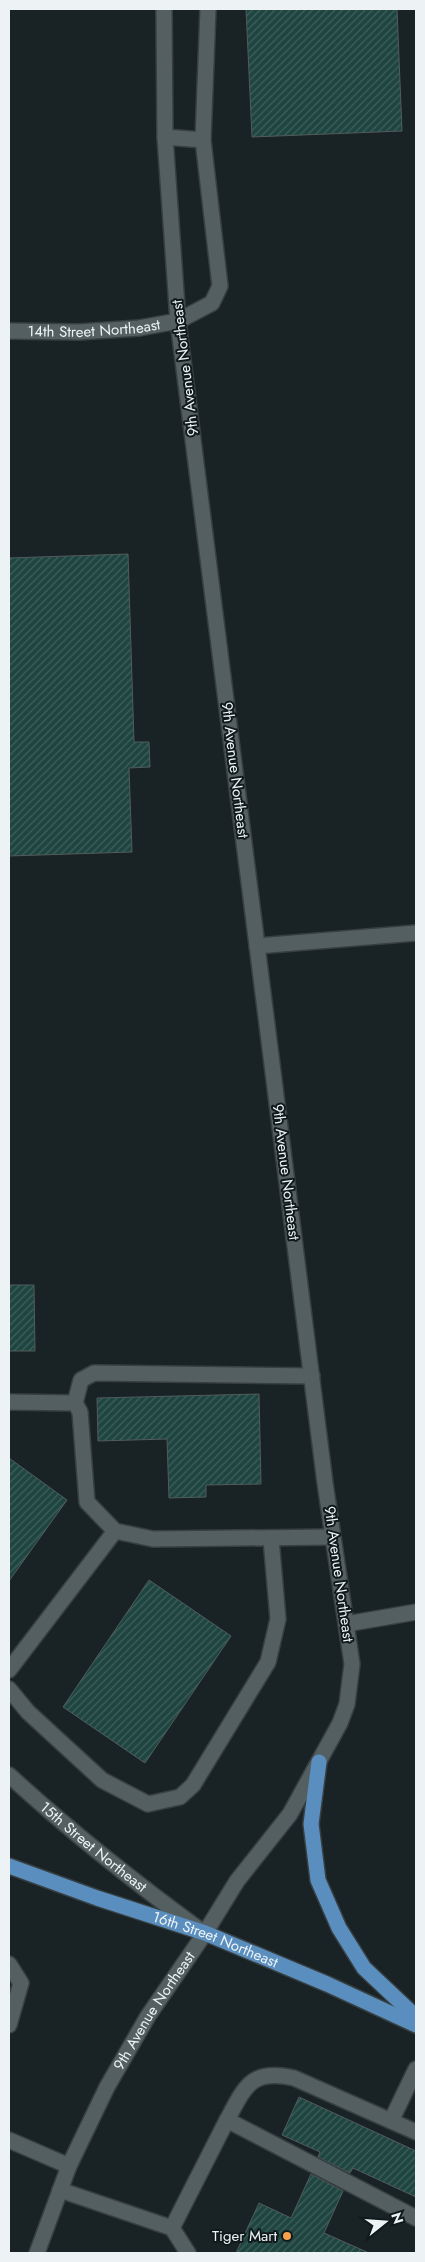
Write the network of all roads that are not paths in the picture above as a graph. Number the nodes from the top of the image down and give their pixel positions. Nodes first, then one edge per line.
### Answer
1 (164, 9) edge
2 (208, 9) edge
3 (165, 137) junction
4 (203, 140) junction
5 (178, 321) junction
6 (9, 331) edge
7 (416, 933) edge
8 (257, 946) junction
9 (312, 1376) junction
10 (9, 1402) edge
11 (75, 1402) junction
12 (115, 1531) junction
13 (333, 1537) junction
14 (271, 1539) junction
15 (416, 1612) edge
16 (346, 1624) junction
17 (9, 1670) edge
18 (9, 1689) edge
19 (319, 1762) junction
20 (9, 1775) edge
21 (9, 1866) edge
22 (205, 1933) junction
23 (9, 1964) edge
24 (416, 2017) edge
25 (9, 2025) edge
26 (416, 2025) edge
27 (416, 2069) edge
28 (227, 2120) junction
29 (391, 2121) junction
30 (416, 2132) edge
31 (9, 2140) edge
32 (69, 2166) junction
33 (60, 2190) junction
34 (416, 2218) edge
35 (172, 2228) junction
36 (37, 2253) edge
37 (188, 2253) edge

1 - 3 street, 9th Avenue Northeast
2 - 4 street, 14th Street Northeast
3 - 4 street
3 - 5 street, 9th Avenue Northeast
4 - 5 street, 14th Street Northeast
5 - 6 street, 14th Street Northeast
5 - 8 street, 9th Avenue Northeast
7 - 8 street
8 - 9 street, 9th Avenue Northeast
9 - 11 street
9 - 13 street, 9th Avenue Northeast
10 - 11 street
11 - 12 street
12 - 14 street
12 - 17 street
13 - 14 street
13 - 16 street, 9th Avenue Northeast
14 - 18 street
15 - 16 street
16 - 19 street, 9th Avenue Northeast
19 - 22 street, 9th Avenue Northeast
19 - 24 main road
20 - 22 street, 15th Street Northeast
21 - 22 main road, 16th Street Northeast
22 - 26 main road, 16th Street Northeast
22 - 32 street, 9th Avenue Northeast
23 - 25 street
27 - 29 street
28 - 29 street
28 - 34 street
28 - 35 street
29 - 30 street
31 - 32 street
32 - 33 street, 9th Avenue Northeast
33 - 35 street
33 - 36 street, 9th Avenue Northeast
35 - 37 street

